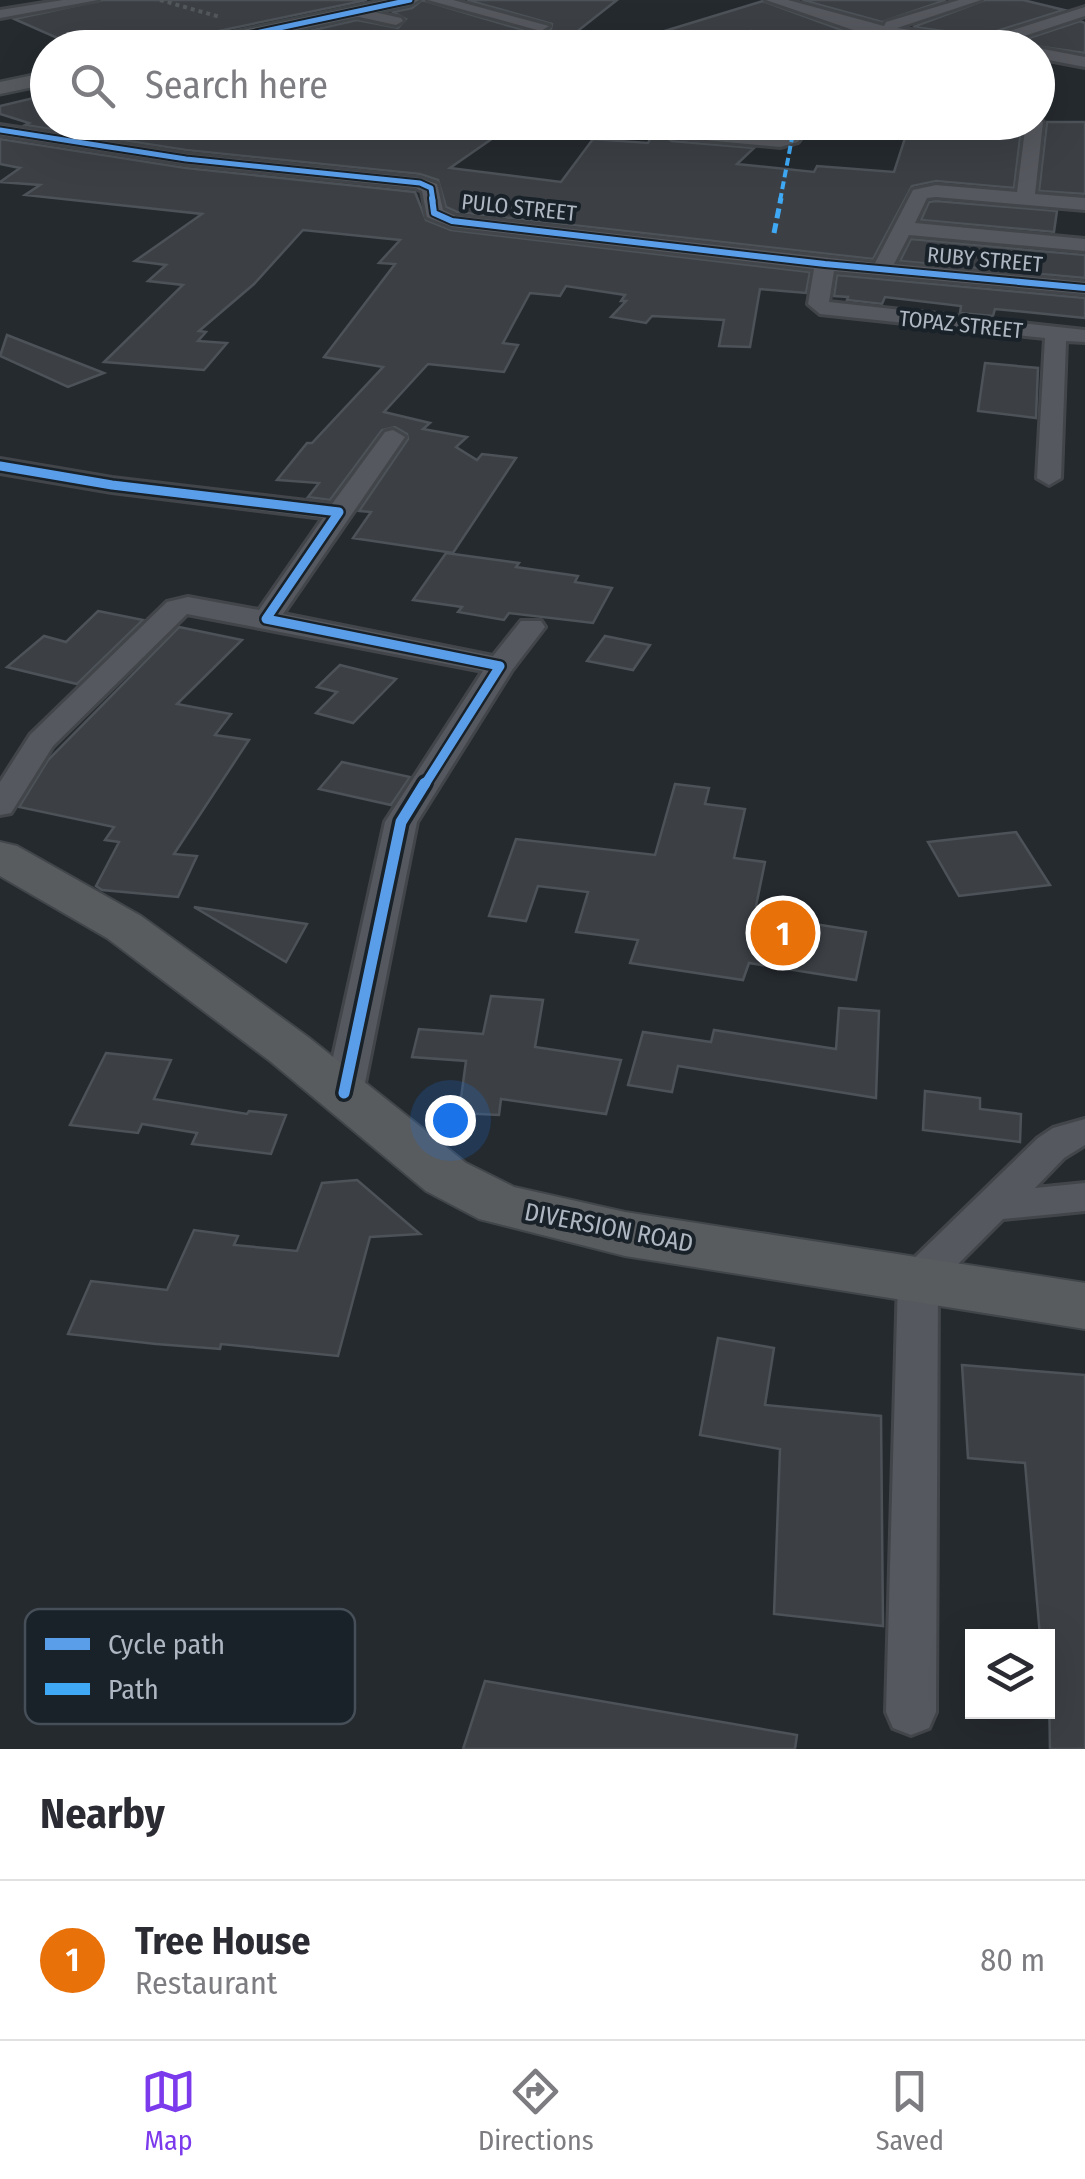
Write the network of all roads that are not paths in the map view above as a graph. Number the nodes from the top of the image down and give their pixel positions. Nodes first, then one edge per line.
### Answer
1 (91, 0) edge
2 (435, 0) edge
3 (773, 0) edge
4 (814, 0) edge
5 (974, 0) edge
6 (401, 6) edge
7 (794, 6) junction
8 (0, 14) edge
9 (1081, 15) edge
10 (541, 26) dead end
11 (878, 29) junction
12 (270, 30) edge
13 (886, 30) edge
14 (1030, 30) edge
15 (1055, 59) edge
16 (1085, 62) edge
17 (30, 82) edge
18 (0, 88) edge
19 (0, 130) edge
20 (30, 135) edge
21 (59, 140) edge
22 (75, 140) edge
23 (714, 140) edge
24 (1032, 140) edge
25 (71, 142) junction
26 (695, 153) dead end
27 (1024, 198) junction
28 (1085, 204) edge
29 (902, 228) junction
30 (1085, 245) edge
31 (825, 264) junction
32 (882, 269) junction
33 (1085, 288) edge
34 (1056, 333) junction
35 (1085, 336) edge
36 (392, 437) dead end
37 (0, 466) edge
38 (1049, 478) dead end
39 (339, 512) junction
40 (266, 619) junction
41 (531, 627) dead end
42 (500, 666) junction
43 (0, 806) edge
44 (0, 856) edge
45 (344, 1093) junction
46 (1085, 1132) edge
47 (1085, 1198) edge
48 (992, 1206) junction
49 (918, 1278) junction
50 (1085, 1306) edge
51 (911, 1712) dead end

1 - 8 street
2 - 10 street
3 - 7 street
4 - 7 street
5 - 11 street
6 - 12 main road
7 - 11 street
9 - 14 street
11 - 13 street
15 - 16 street
17 - 18 main road
19 - 20 street, PULO STREET
21 - 25 street, PULO STREET
22 - 25 street
23 - 26 street
24 - 27 street
25 - 31 street, PULO STREET
27 - 28 street
27 - 29 street
29 - 30 street
29 - 32 street
31 - 32 street, PULO STREET
31 - 34 street, TOPAZ STREET
32 - 33 street, RUBY STREET
34 - 35 street, TOPAZ STREET
34 - 38 street
36 - 39 street
37 - 39 street
39 - 40 street
40 - 42 street
40 - 43 street
41 - 42 street
42 - 45 street
44 - 45 highway, DIVERSION ROAD
45 - 49 highway, DIVERSION ROAD
46 - 48 street
47 - 48 street
48 - 49 street
49 - 50 highway, DIVERSION ROAD
49 - 51 street

